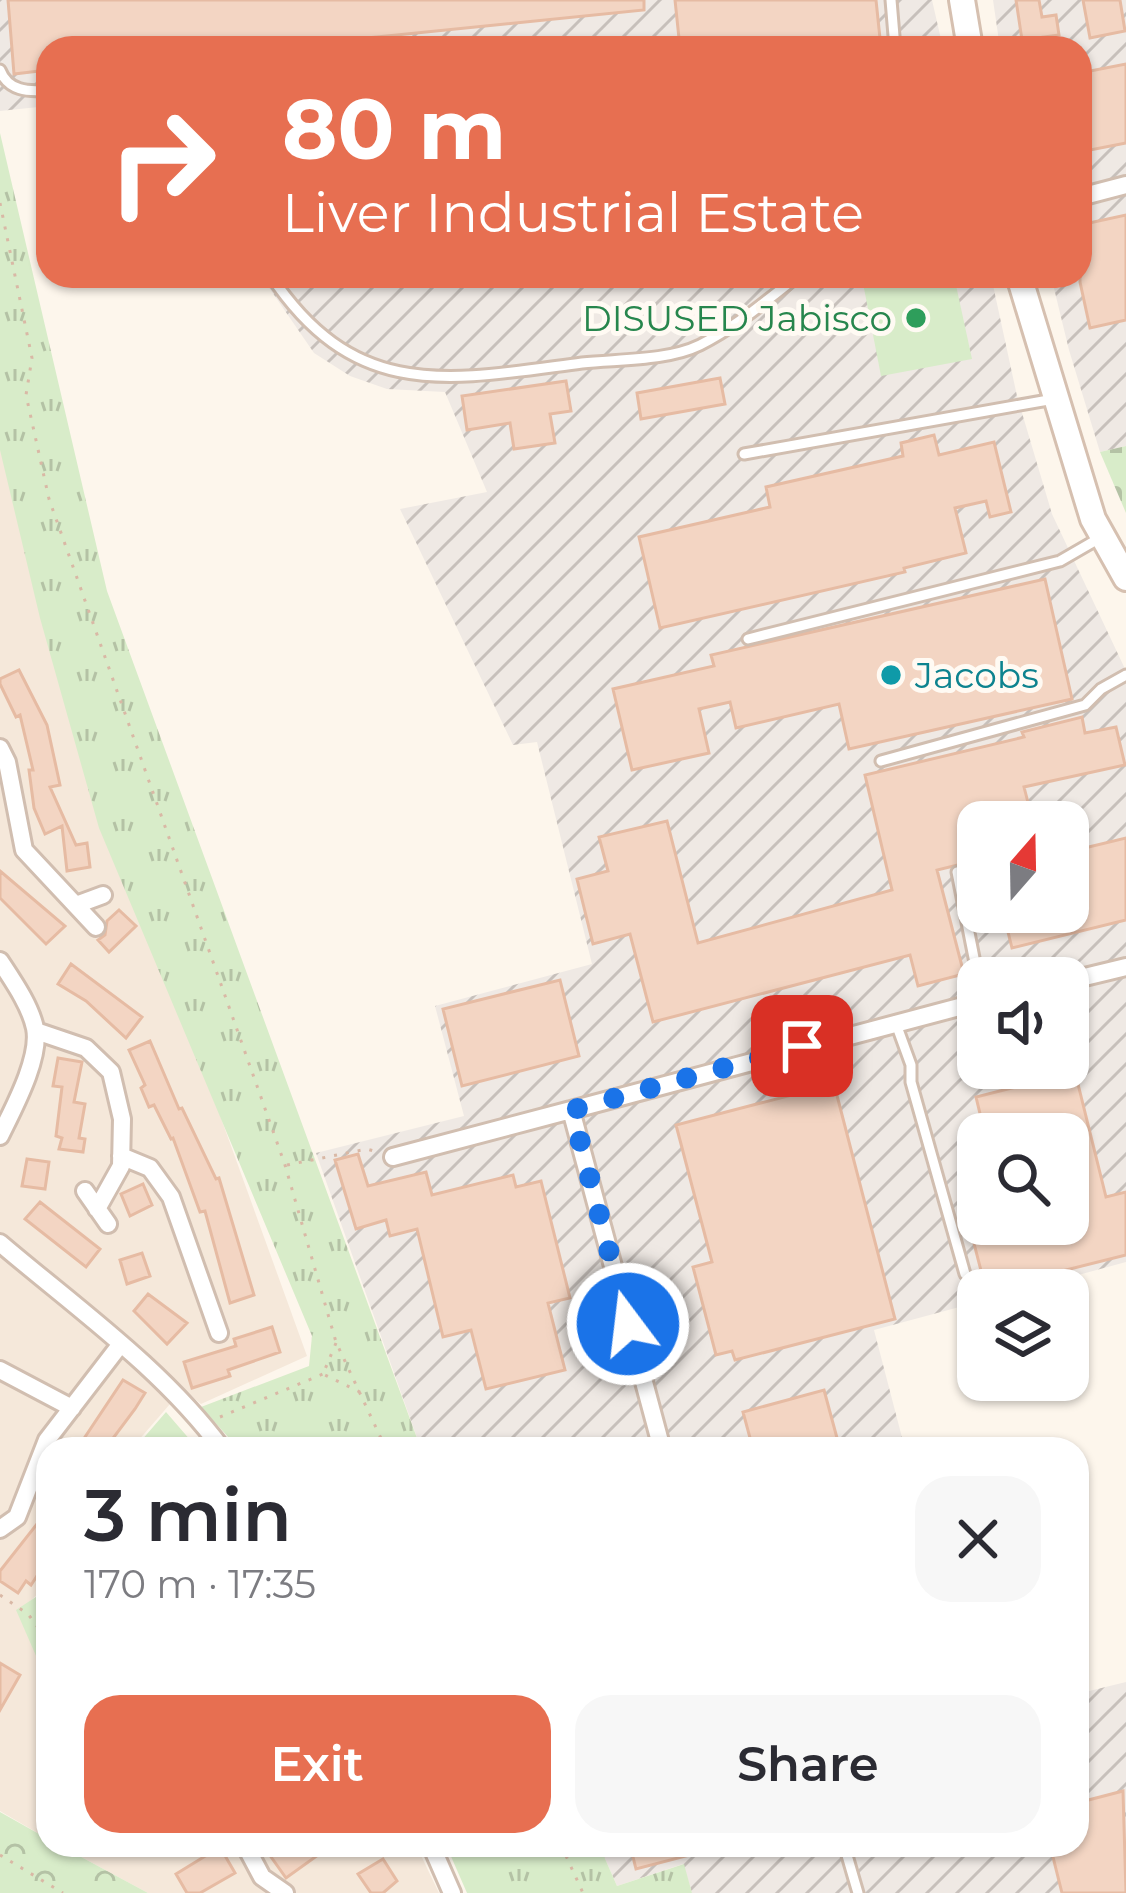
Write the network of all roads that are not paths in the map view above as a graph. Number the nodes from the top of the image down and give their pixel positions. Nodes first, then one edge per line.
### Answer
1 (891, 0) edge
2 (962, 0) edge
3 (894, 36) edge
4 (968, 36) edge
5 (0, 70) edge
6 (36, 90) edge
7 (1126, 185) edge
8 (1092, 194) edge
9 (280, 288) edge
10 (782, 288) edge
11 (1022, 288) edge
12 (1054, 399) junction
13 (744, 454) dead end
14 (1103, 536) junction
15 (1126, 578) edge
16 (748, 639) dead end
17 (1126, 675) edge
18 (0, 748) edge
19 (881, 760) dead end
20 (9, 832) edge
21 (104, 895) dead end
22 (76, 905) junction
23 (97, 927) dead end
24 (0, 961) edge
25 (1126, 967) edge
26 (1089, 976) edge
27 (957, 1007) edge
28 (895, 1021) junction
29 (36, 1031) junction
30 (572, 1110) junction
31 (0, 1136) edge
32 (121, 1156) junction
33 (393, 1157) road end
34 (85, 1191) dead end
35 (0, 1243) edge
36 (964, 1269) edge
37 (219, 1333) dead end
38 (120, 1345) junction
39 (0, 1370) edge
40 (72, 1408) junction
41 (49, 1437) edge
42 (213, 1437) edge
43 (659, 1437) edge
44 (36, 1467) edge
45 (0, 1529) edge
46 (251, 1857) edge
47 (436, 1857) edge
48 (848, 1857) edge
49 (285, 1893) edge
50 (452, 1893) edge
51 (858, 1893) edge

1 - 3 lane
2 - 4 main road
5 - 6 lane
7 - 8 street
9 - 10 lane
11 - 12 main road
12 - 13 lane
12 - 14 main road
14 - 15 main road
14 - 16 lane
17 - 19 lane
18 - 20 street
20 - 22 street
21 - 22 street
22 - 23 street
24 - 29 street
25 - 26 street
27 - 28 street
28 - 30 street
28 - 36 lane
29 - 31 street
29 - 32 street
30 - 33 street
30 - 43 street
32 - 34 street
32 - 37 street
35 - 38 street
38 - 40 street
38 - 42 street
39 - 40 street
40 - 41 street
44 - 45 street
46 - 49 street
47 - 50 street
48 - 51 lane

